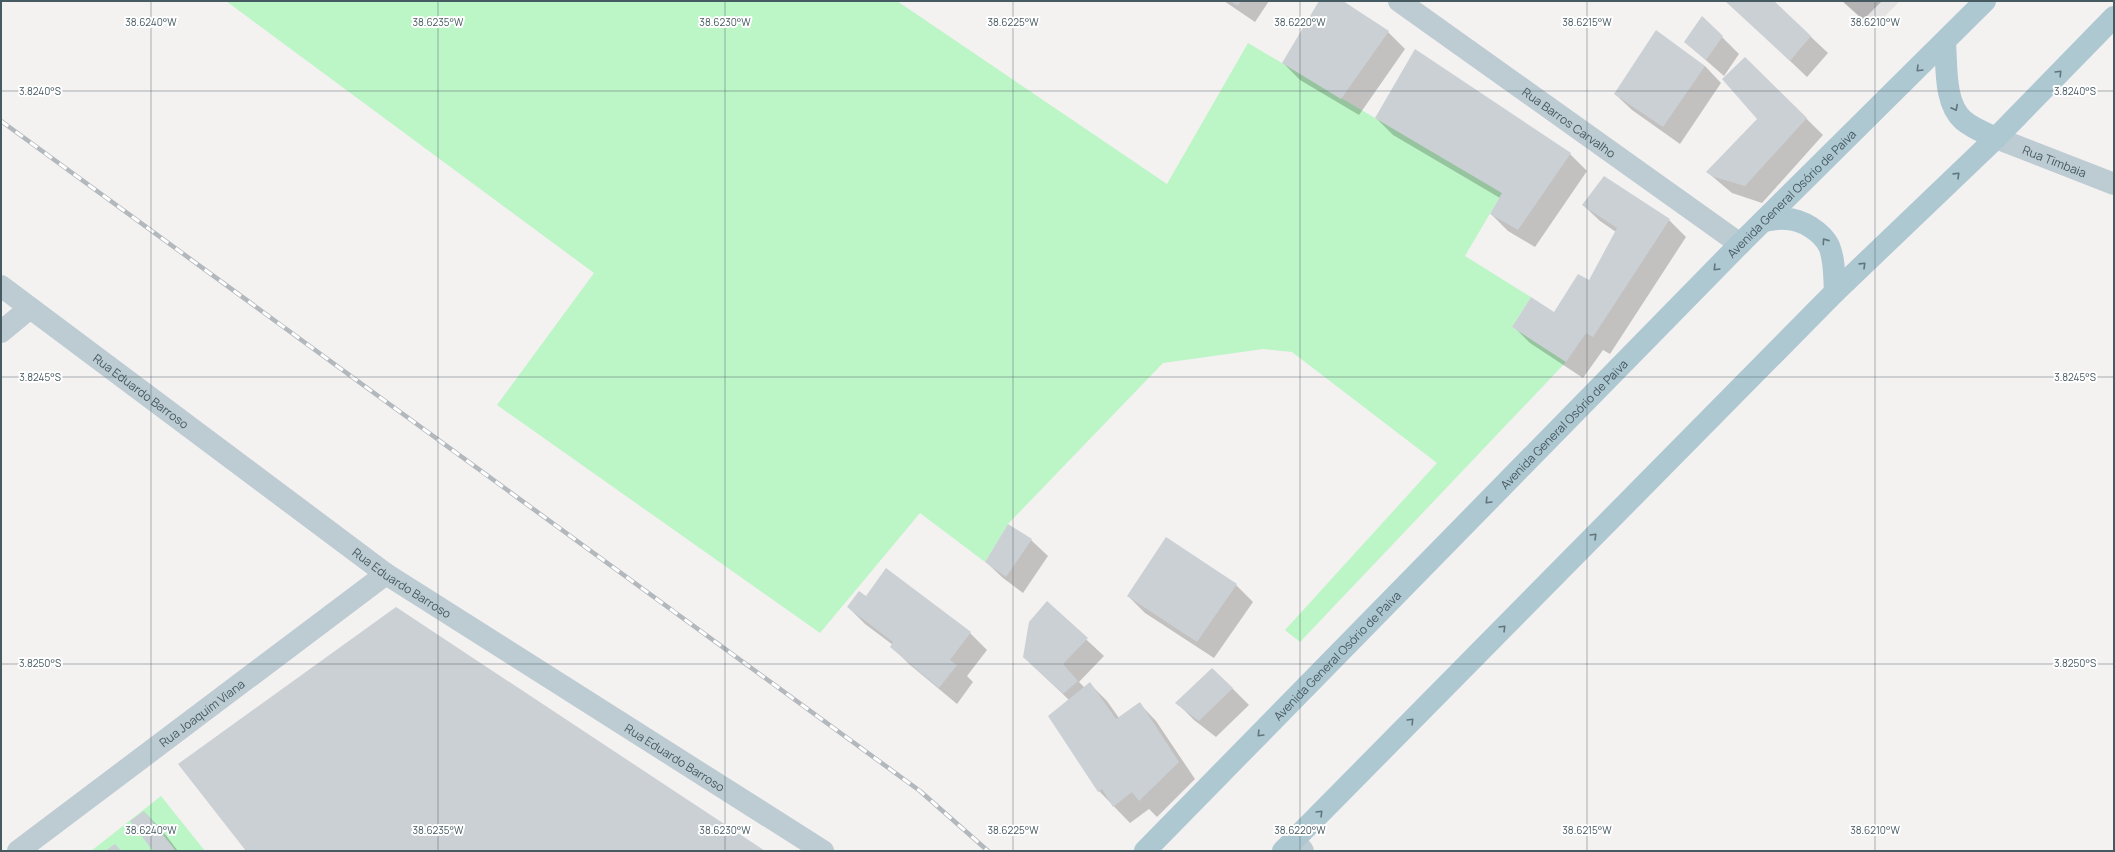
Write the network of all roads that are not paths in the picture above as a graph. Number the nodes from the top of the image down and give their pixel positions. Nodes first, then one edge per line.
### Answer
1 (1399, 1) edge
2 (1985, 1) edge
3 (2114, 17) edge
4 (1945, 43) junction
5 (1996, 138) junction
6 (2114, 184) edge
7 (1764, 221) junction
8 (1740, 244) junction
9 (1, 286) edge
10 (1835, 292) junction
11 (30, 308) junction
12 (1, 332) edge
13 (386, 574) junction
14 (1293, 847) edge
15 (18, 851) edge
16 (823, 851) edge
17 (1145, 851) edge

1 - 8 street, Rua Barros Carvalho
2 - 4 main road, Avenida General Osório de Paiva
5 -> 3 main road
4 -> 5 main road
4 -> 7 main road, Avenida General Osório de Paiva
5 - 6 street, Rua Timbaia
10 -> 5 main road
7 - 8 main road, Avenida General Osório de Paiva
10 -> 7 main road
8 -> 17 main road, Avenida General Osório de Paiva
9 - 11 street, Rua Eduardo Barroso
14 -> 10 main road
11 - 12 street
11 - 13 street, Rua Eduardo Barroso
13 - 15 street, Rua Joaquim Viana
13 - 16 street, Rua Eduardo Barroso

